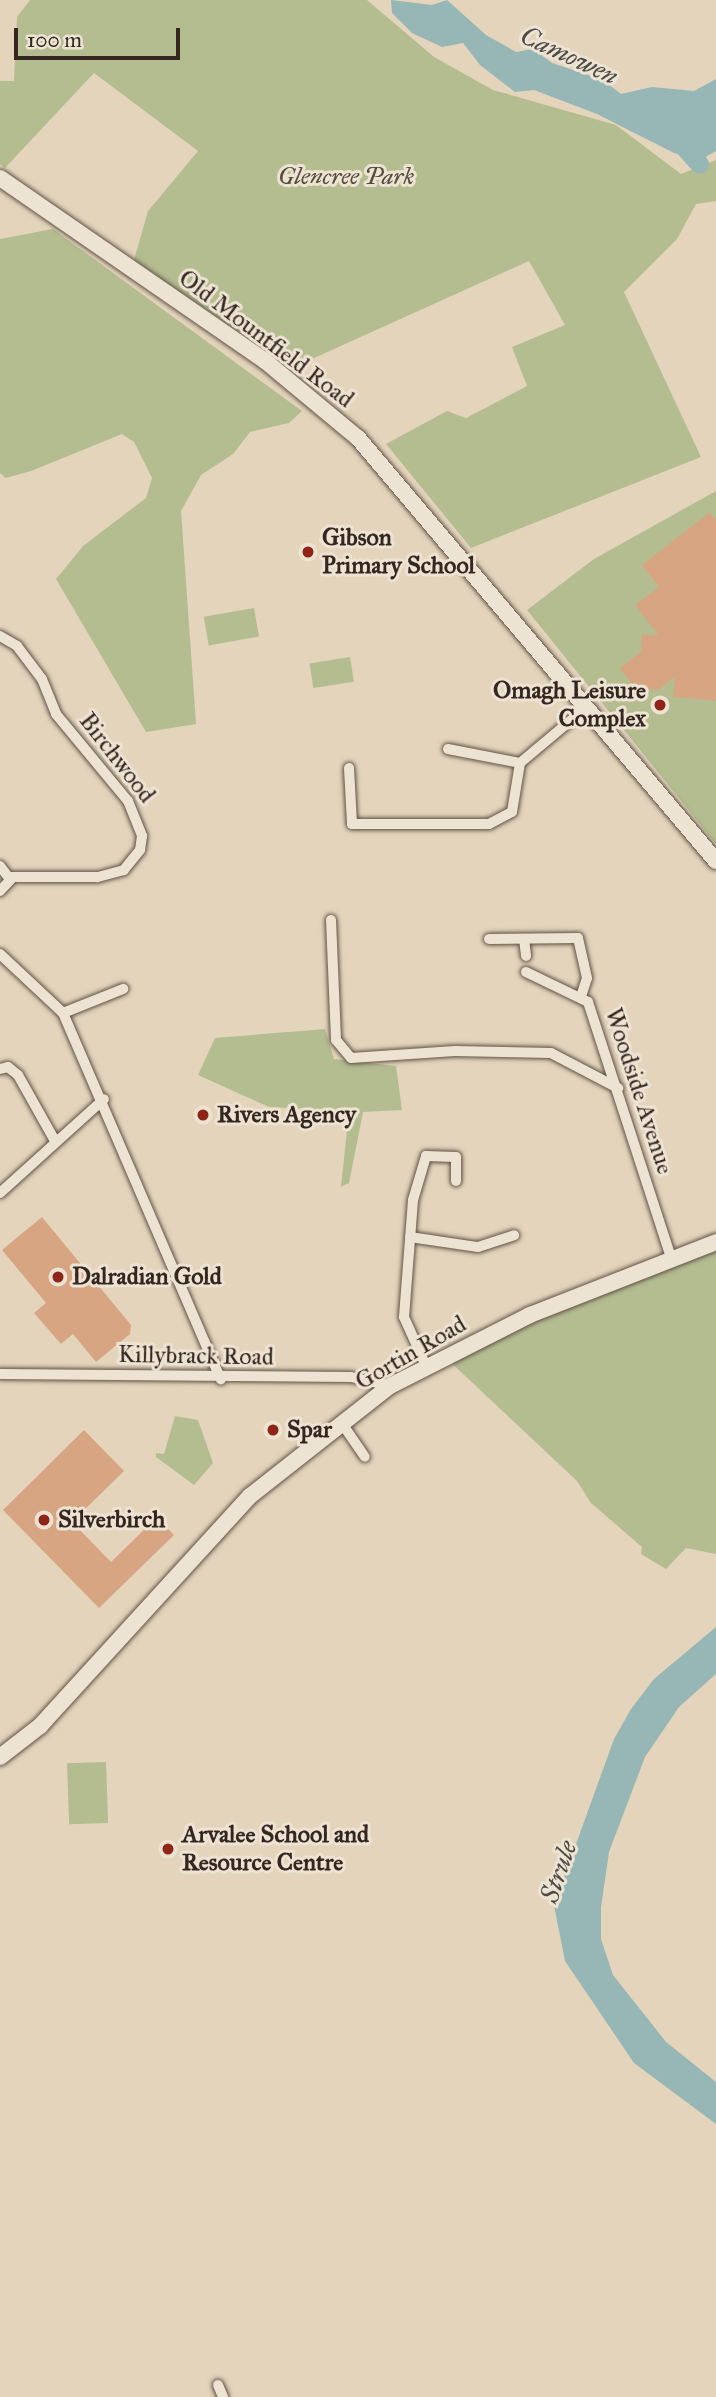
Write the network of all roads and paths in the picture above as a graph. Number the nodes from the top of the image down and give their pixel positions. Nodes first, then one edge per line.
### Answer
1 (0, 178) edge
2 (0, 636) edge
3 (589, 706) junction
4 (449, 749) dead end
5 (520, 762) junction
6 (349, 768) dead end
7 (716, 861) edge
8 (0, 866) edge
9 (9, 878) junction
10 (0, 891) edge
11 (331, 920) dead end
12 (489, 939) dead end
13 (524, 939) junction
14 (0, 954) edge
15 (526, 956) dead end
16 (526, 972) dead end
17 (124, 989) dead end
18 (582, 997) junction
19 (63, 1013) junction
20 (0, 1069) edge
21 (618, 1088) junction
22 (104, 1099) junction
23 (55, 1141) junction
24 (456, 1181) dead end
25 (0, 1193) edge
26 (514, 1236) dead end
27 (410, 1237) junction
28 (716, 1242) edge
29 (672, 1260) junction
30 (426, 1366) junction
31 (0, 1374) edge
32 (221, 1379) junction
33 (390, 1386) junction
34 (341, 1422) junction
35 (365, 1457) dead end
36 (0, 1757) edge
37 (218, 2385) dead end
38 (223, 2397) edge

1 - 3 street, Old Mountfield Road
2 - 9 street, Birchwood
3 - 5 street
3 - 7 street, Old Mountfield Road
4 - 5 street
5 - 6 street
8 - 9 street
9 - 10 street
11 - 21 street
12 - 13 street
13 - 15 street
13 - 18 street
14 - 19 street
16 - 18 street, Woodside Avenue
17 - 19 street
18 - 21 street, Woodside Avenue
19 - 22 street
20 - 23 street
21 - 29 street, Woodside Avenue
22 - 23 street
22 - 32 street
23 - 25 street
24 - 27 street
26 - 27 street
27 - 30 street
28 - 29 street, Gortin Road
29 - 30 street, Gortin Road
30 - 33 street, Gortin Road
31 - 32 street, Killybrack Road
32 - 33 street, Killybrack Road
33 - 34 street, Gortin Road
34 - 35 street
34 - 36 street, Gortin Road
37 - 38 street

